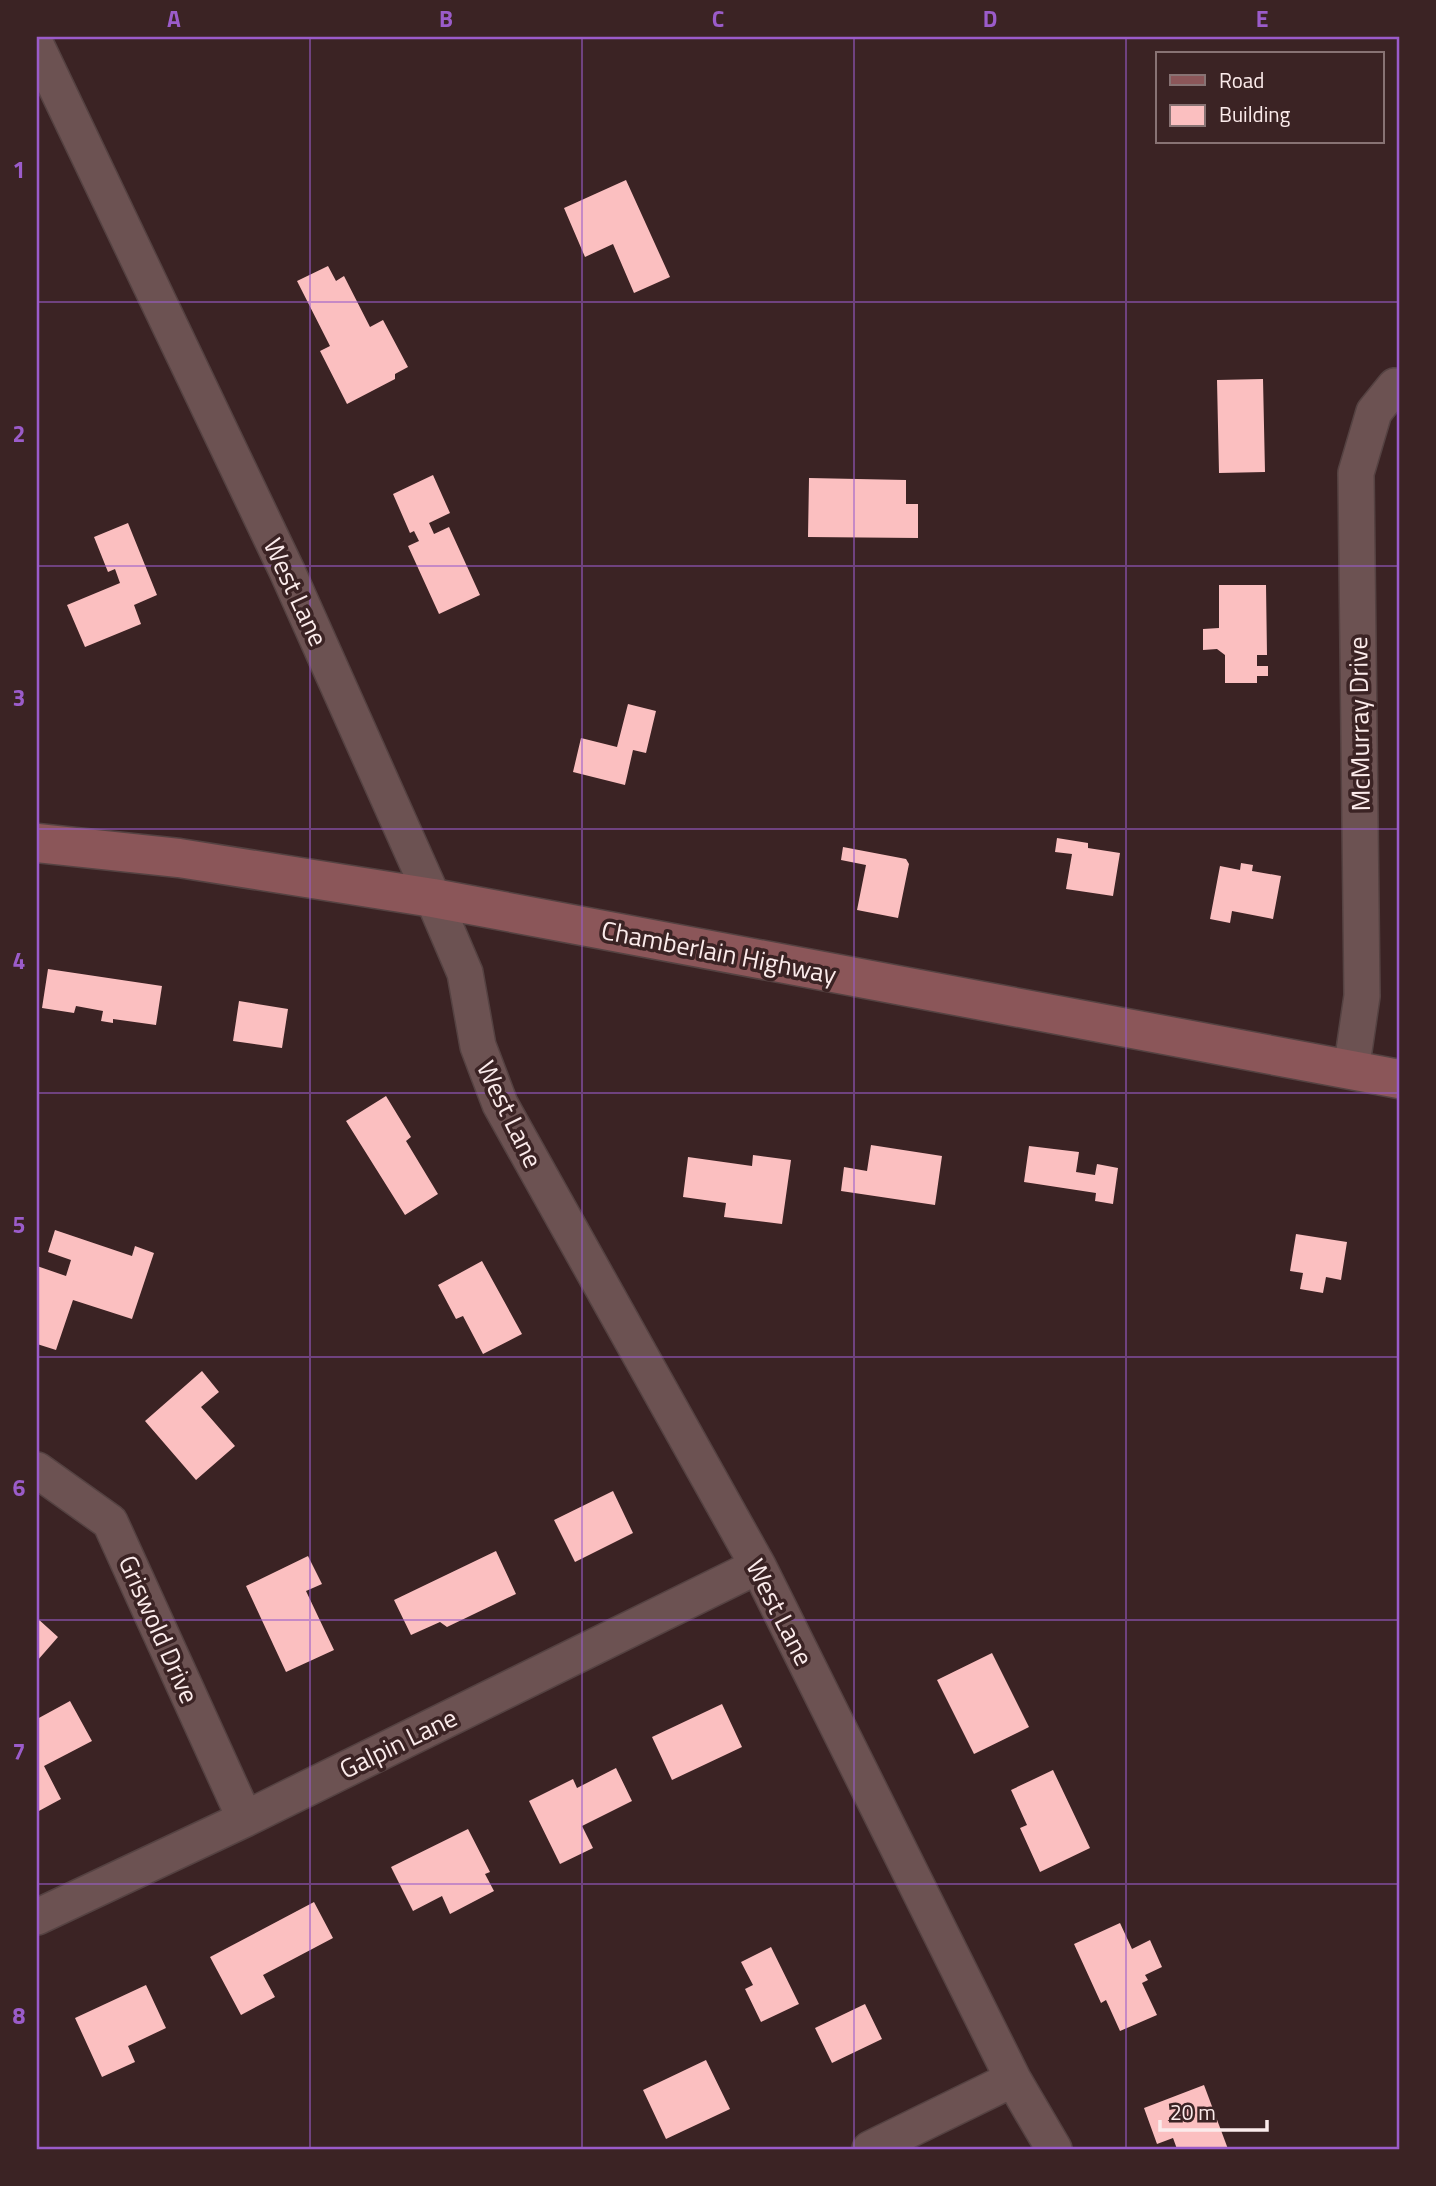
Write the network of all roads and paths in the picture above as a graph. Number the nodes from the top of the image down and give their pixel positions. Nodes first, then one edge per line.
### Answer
1 (37, 47) edge
2 (1395, 386) dead end
3 (37, 844) edge
4 (433, 898) junction
5 (1351, 1071) junction
6 (1399, 1079) edge
7 (37, 1470) edge
8 (758, 1566) junction
9 (245, 1819) junction
10 (37, 1917) edge
11 (1013, 2079) junction
12 (870, 2149) edge
13 (1054, 2149) edge

1 - 4 street, West Lane
2 - 5 street, McMurray Drive
3 - 4 main road, Chamberlain Highway
4 - 5 main road, Chamberlain Highway
4 - 8 street, West Lane
5 - 6 main road, Chamberlain Highway
7 - 9 street, Griswold Drive
8 - 9 street, Galpin Lane
8 - 11 street, West Lane
9 - 10 street, Galpin Lane
11 - 12 street
11 - 13 street, West Lane

